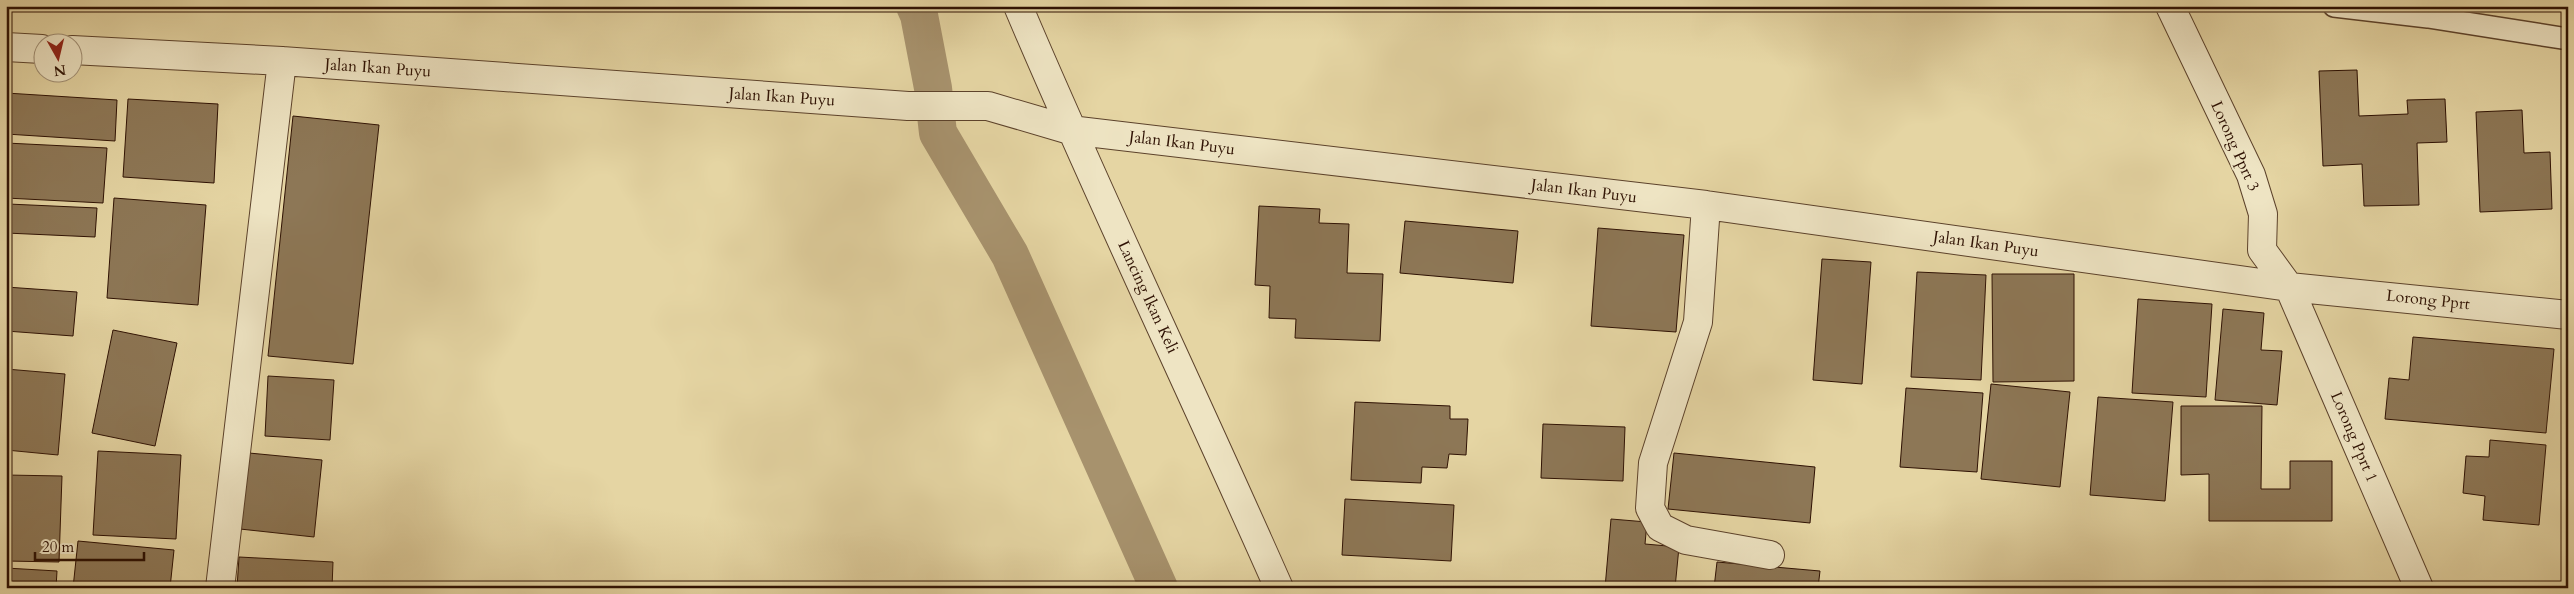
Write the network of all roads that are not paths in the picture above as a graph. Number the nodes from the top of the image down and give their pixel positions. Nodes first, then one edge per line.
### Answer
1 (1018, 6) edge
2 (2170, 6) edge
3 (2334, 6) edge
4 (2568, 39) edge
5 (6, 47) edge
6 (32, 48) edge
7 (82, 51) edge
8 (282, 61) junction
9 (1070, 130) junction
10 (1706, 205) junction
11 (2289, 287) junction
12 (2568, 315) edge
13 (1770, 555) dead end
14 (220, 588) edge
15 (1279, 588) edge
16 (2420, 588) edge

1 - 9 street, Lancing Ikan Keli
2 - 11 street, Lorong Pprt 3
3 - 4 lane
5 - 6 street
7 - 8 street, Jalan Ikan Puyu
8 - 9 street, Jalan Ikan Puyu
8 - 14 street
9 - 10 street, Jalan Ikan Puyu
9 - 15 street, Lancing Ikan Keli
10 - 11 street, Jalan Ikan Puyu
10 - 13 street
11 - 12 street, Lorong Pprt
11 - 16 street, Lorong Pprt 1

